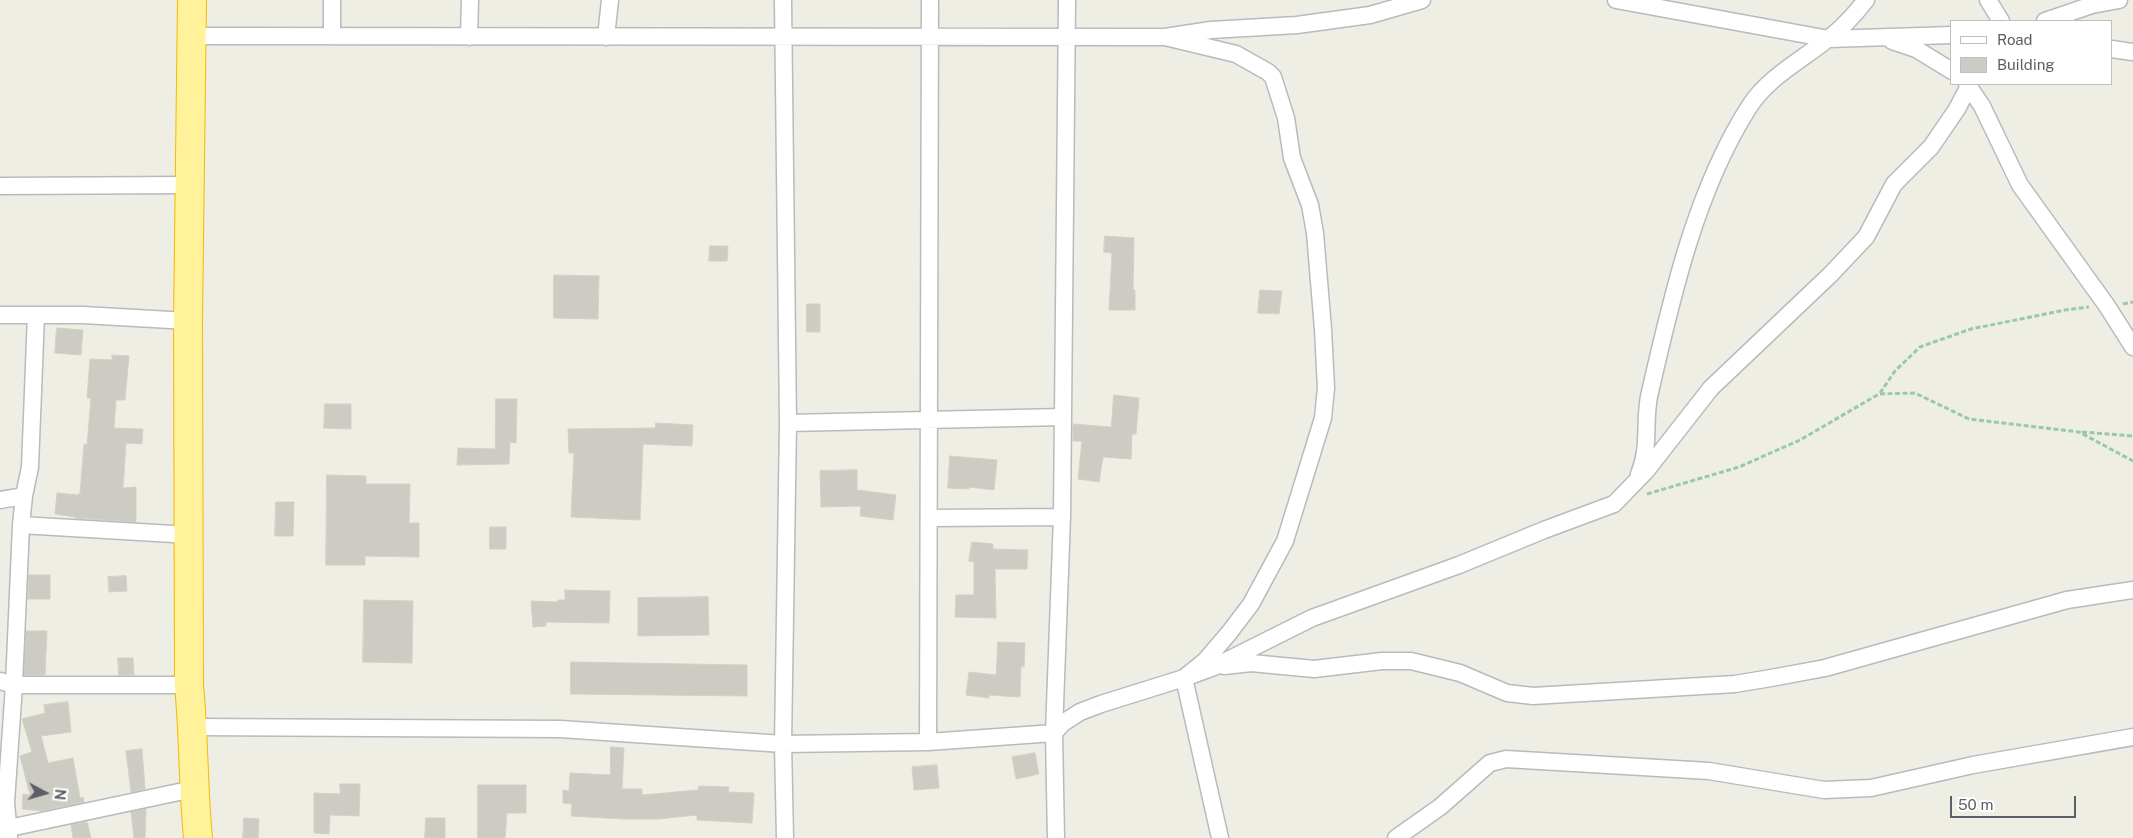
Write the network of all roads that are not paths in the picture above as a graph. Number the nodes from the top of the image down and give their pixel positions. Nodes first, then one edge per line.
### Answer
1 (192, 0) edge
2 (332, 0) edge
3 (470, 0) edge
4 (610, 0) edge
5 (782, 0) edge
6 (930, 0) edge
7 (1067, 0) edge
8 (1422, 0) edge
9 (1616, 0) edge
10 (1866, 0) edge
11 (1988, 0) edge
12 (2119, 0) edge
13 (2000, 20) edge
14 (2048, 20) edge
15 (1950, 35) edge
16 (191, 36) junction
17 (332, 36) junction
18 (469, 37) junction
19 (606, 37) junction
20 (1881, 37) junction
21 (783, 38) junction
22 (930, 38) junction
23 (1067, 38) junction
24 (1165, 38) junction
25 (1829, 39) junction
26 (2113, 49) edge
27 (2133, 52) edge
28 (1950, 70) edge
29 (1969, 85) edge
30 (1970, 85) edge
31 (190, 185) junction
32 (0, 186) edge
33 (0, 315) edge
34 (36, 315) junction
35 (188, 321) junction
36 (2133, 347) edge
37 (1063, 418) junction
38 (929, 420) junction
39 (788, 423) junction
40 (1634, 486) junction
41 (24, 496) junction
42 (0, 500) edge
43 (1062, 517) junction
44 (928, 518) junction
45 (21, 526) junction
46 (190, 535) junction
47 (2133, 590) edge
48 (1214, 667) junction
49 (1184, 678) junction
50 (7, 683) edge
51 (190, 685) junction
52 (193, 728) junction
53 (1054, 733) junction
54 (2133, 737) edge
55 (928, 742) junction
56 (783, 744) junction
57 (193, 789) junction
58 (5, 832) edge
59 (198, 838) edge
60 (784, 838) edge
61 (1056, 838) edge
62 (1220, 838) edge
63 (1396, 838) edge

1 - 16 highway
2 - 17 street
3 - 18 street
4 - 19 street
5 - 21 street
6 - 22 street
7 - 23 street
8 - 24 street
9 - 25 street
10 - 25 street
11 - 13 street
12 - 14 street
15 - 20 street
16 - 17 street
16 - 31 highway
17 - 18 street
18 - 19 street
19 - 21 street
20 - 25 street
20 - 28 street
21 - 22 street
21 - 39 street
22 - 23 street
22 - 38 street
23 - 24 street
23 - 37 street
24 - 49 street
25 - 40 street
26 - 27 street
29 - 40 street
30 - 36 street
31 - 32 street
31 - 35 highway
33 - 34 street
34 - 35 street
34 - 41 street
35 - 46 highway
37 - 38 street
37 - 43 street
38 - 39 street
38 - 44 street
39 - 56 street
40 - 48 street
41 - 42 street
41 - 45 street
43 - 44 street
43 - 53 street
44 - 55 street
45 - 46 street
45 - 50 street
46 - 51 highway
47 - 48 street
48 - 49 street
49 - 53 street
49 - 62 street
50 - 51 street
50 - 58 street
51 - 52 highway
52 - 56 street
52 - 57 highway
53 - 55 street
53 - 61 street
54 - 63 street
55 - 56 street
56 - 60 street
57 - 58 street
57 - 59 highway

